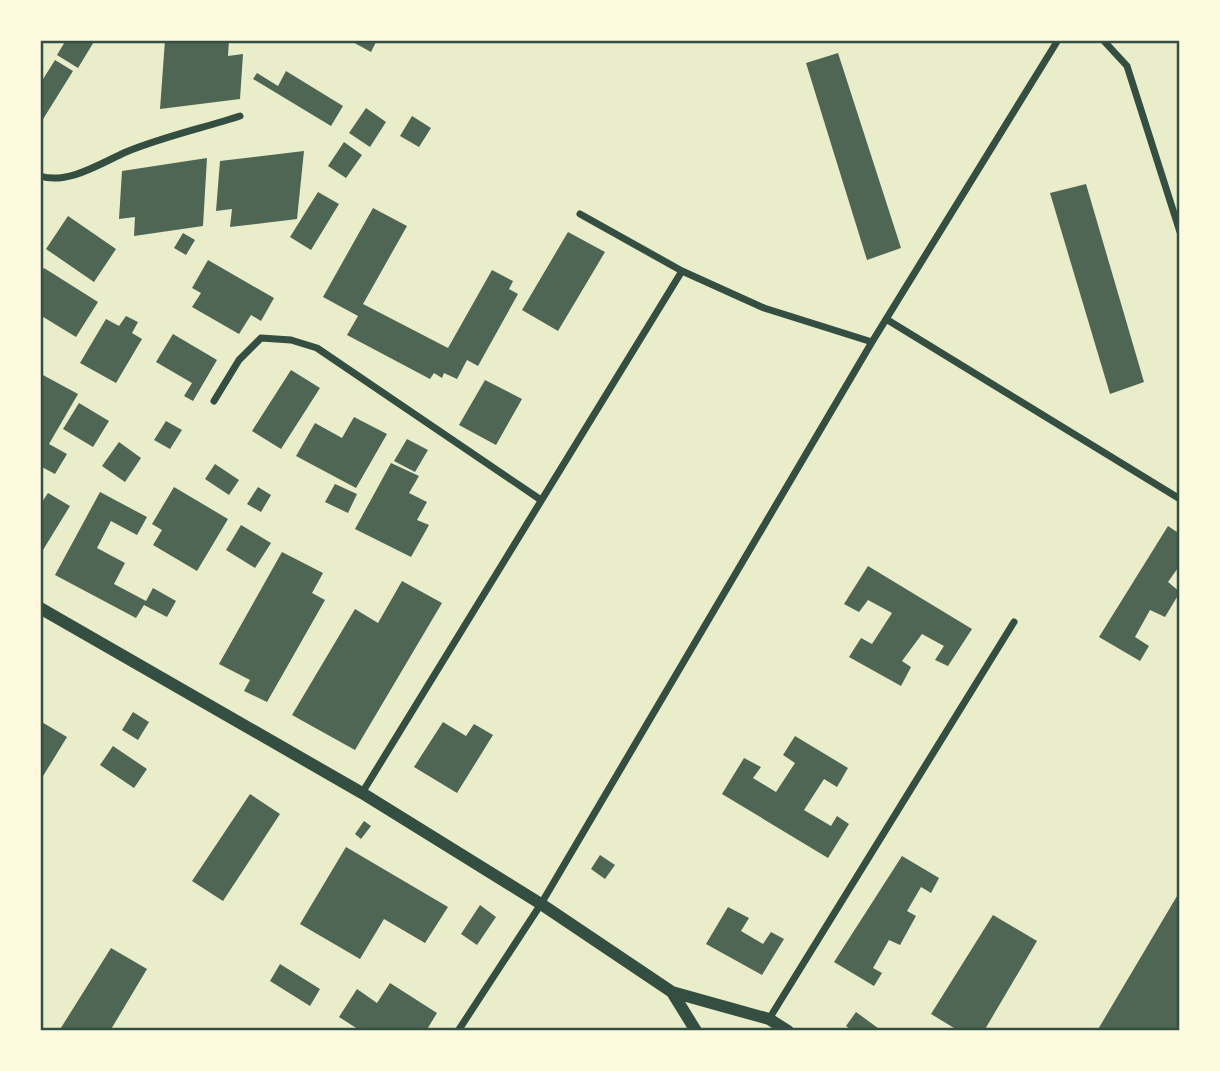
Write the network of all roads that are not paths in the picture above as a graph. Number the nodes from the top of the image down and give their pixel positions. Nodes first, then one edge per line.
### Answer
1 (1058, 40) edge
2 (1103, 40) edge
3 (240, 116) dead end
4 (40, 176) edge
5 (580, 214) dead end
6 (1180, 232) edge
7 (682, 271) junction
8 (886, 319) junction
9 (872, 342) junction
10 (214, 401) dead end
11 (1180, 499) edge
12 (541, 500) junction
13 (40, 608) edge
14 (1014, 622) dead end
15 (362, 793) junction
16 (541, 904) junction
17 (672, 992) junction
18 (769, 1019) junction
19 (458, 1031) edge
20 (696, 1031) edge
21 (788, 1031) edge

1 - 8 street
2 - 6 street
3 - 4 street
5 - 7 street
7 - 9 street
7 - 12 street
8 - 9 street
8 - 11 street
9 - 16 street
10 - 12 street
12 - 15 street
13 - 15 street
14 - 18 street
15 - 16 street
16 - 17 street
16 - 19 street
17 - 18 street
17 - 20 street
18 - 21 street

